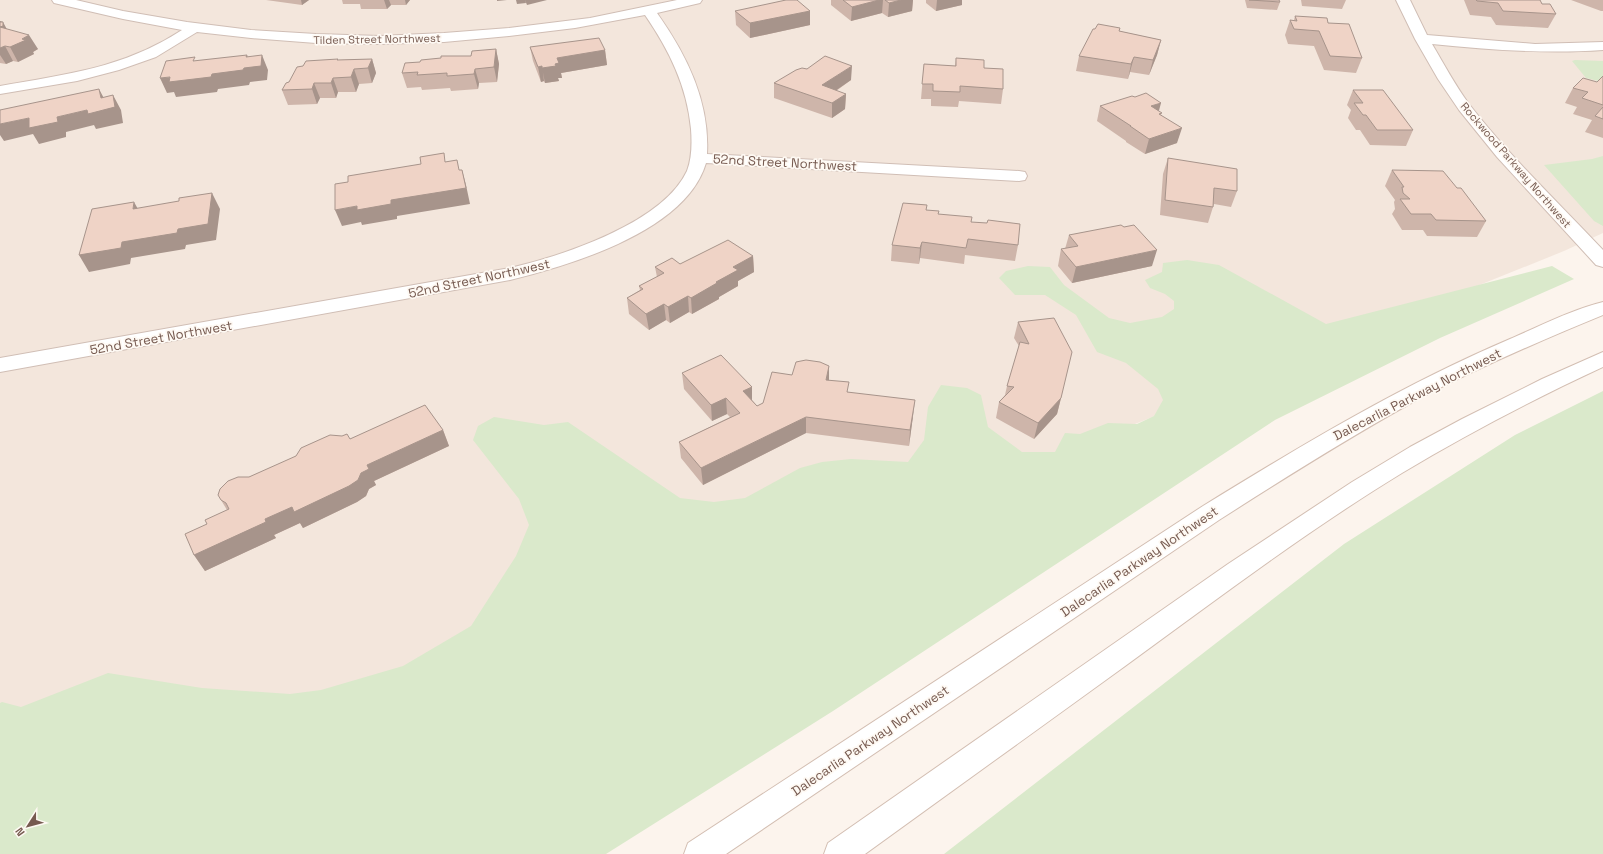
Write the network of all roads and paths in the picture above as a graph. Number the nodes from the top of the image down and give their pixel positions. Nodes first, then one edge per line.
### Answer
1 (59, 0) edge
2 (695, 0) edge
3 (1403, 0) edge
4 (648, 10) junction
5 (195, 27) junction
6 (1422, 39) junction
7 (1603, 46) edge
8 (0, 90) edge
9 (699, 158) junction
10 (1019, 176) dead end
11 (1603, 261) edge
12 (1603, 308) edge
13 (1603, 359) edge
14 (0, 366) edge
15 (699, 854) edge
16 (839, 854) edge

1 - 5 street, Tilden Street Northwest
2 - 4 street, Tilden Street Northwest
3 - 6 street, Rockwood Parkway Northwest
4 - 5 street, Tilden Street Northwest
4 - 9 street
5 - 8 street
6 - 7 street
6 - 11 street, Rockwood Parkway Northwest
9 - 10 street, 52nd Street Northwest
9 - 14 street, 52nd Street Northwest
12 - 15 street, Dalecarlia Parkway Northwest
13 - 16 street

